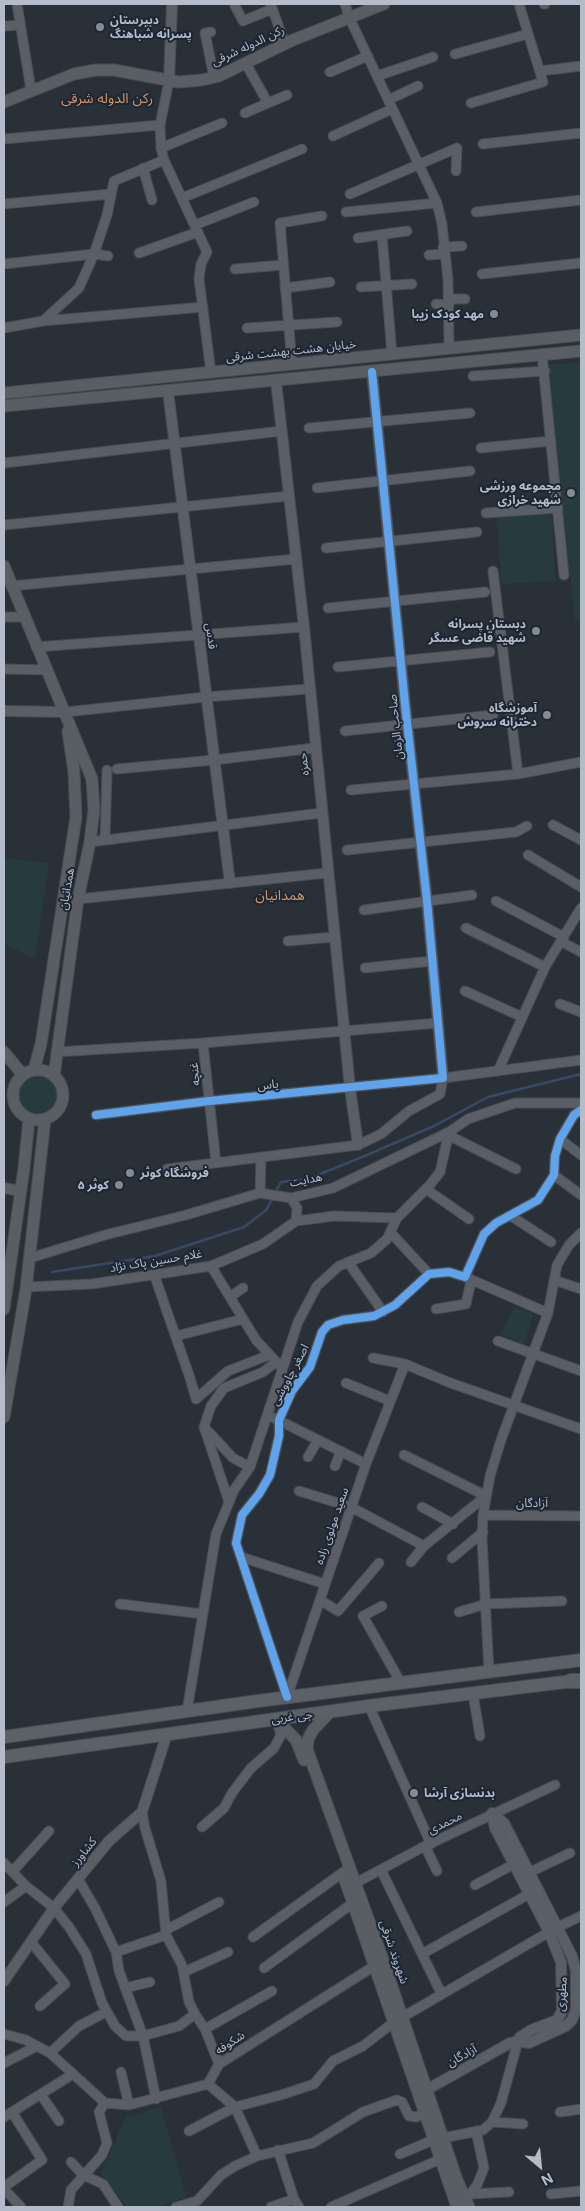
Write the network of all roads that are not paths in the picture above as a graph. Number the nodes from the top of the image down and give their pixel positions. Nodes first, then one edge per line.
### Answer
1 (17, 4) edge
2 (172, 4) edge
3 (345, 4) edge
4 (384, 4) edge
5 (518, 4) edge
6 (235, 6) dead end
7 (271, 6) edge
8 (349, 17) junction
9 (20, 25) junction
10 (6, 26) dead end
11 (211, 32) dead end
12 (528, 34) junction
13 (285, 44) junction
14 (455, 54) dead end
15 (368, 56) junction
16 (433, 57) dead end
17 (246, 64) junction
18 (581, 66) edge
19 (540, 71) junction
20 (330, 72) dead end
21 (377, 76) junction
22 (214, 78) junction
23 (168, 80) junction
24 (418, 86) dead end
25 (31, 90) junction
26 (286, 95) dead end
27 (4, 102) edge
28 (268, 103) junction
29 (471, 103) dead end
30 (390, 104) junction
31 (245, 113) dead end
32 (222, 123) dead end
33 (160, 125) junction
34 (581, 133) edge
35 (333, 136) dead end
36 (4, 140) edge
37 (483, 144) dead end
38 (161, 148) junction
39 (302, 149) dead end
40 (164, 160) junction
41 (418, 164) junction
42 (143, 168) junction
43 (456, 172) dead end
44 (111, 194) junction
45 (350, 194) dead end
46 (182, 198) junction
47 (152, 200) dead end
48 (581, 200) edge
49 (254, 202) dead end
50 (436, 203) junction
51 (4, 204) edge
52 (346, 212) dead end
53 (476, 212) dead end
54 (322, 216) dead end
55 (196, 229) junction
56 (407, 231) dead end
57 (382, 235) junction
58 (358, 238) dead end
59 (462, 246) dead end
60 (444, 250) junction
61 (139, 253) dead end
62 (94, 254) junction
63 (429, 255) dead end
64 (108, 256) dead end
65 (4, 264) edge
66 (581, 264) edge
67 (283, 265) junction
68 (235, 269) dead end
69 (482, 274) dead end
70 (330, 282) dead end
71 (412, 284) dead end
72 (386, 285) junction
73 (361, 287) dead end
74 (285, 288) junction
75 (465, 299) dead end
76 (449, 302) junction
77 (436, 304) dead end
78 (203, 307) junction
79 (43, 321) junction
80 (337, 322) dead end
81 (289, 326) junction
82 (4, 328) edge
83 (247, 328) dead end
84 (581, 336) edge
85 (450, 348) junction
86 (581, 351) edge
87 (392, 354) junction
88 (542, 355) junction
89 (342, 359) junction
90 (292, 364) junction
91 (545, 371) junction
92 (372, 372) junction
93 (211, 373) junction
94 (342, 375) junction
95 (472, 376) dead end
96 (276, 381) junction
97 (168, 391) junction
98 (4, 393) edge
99 (4, 406) edge
100 (470, 413) dead end
101 (377, 421) junction
102 (309, 428) dead end
103 (282, 431) junction
104 (551, 441) junction
105 (174, 444) junction
106 (481, 448) dead end
107 (4, 463) edge
108 (470, 471) dead end
109 (384, 481) junction
110 (318, 488) dead end
111 (289, 496) junction
112 (182, 508) junction
113 (558, 508) junction
114 (486, 513) dead end
115 (4, 525) edge
116 (476, 532) dead end
117 (390, 542) junction
118 (326, 548) dead end
119 (296, 559) junction
120 (4, 569) edge
121 (190, 569) junction
122 (492, 571) dead end
123 (564, 575) dead end
124 (12, 586) junction
125 (485, 592) dead end
126 (395, 602) junction
127 (328, 608) dead end
128 (4, 617) edge
129 (24, 617) junction
130 (304, 627) junction
131 (198, 635) junction
132 (36, 646) junction
133 (490, 652) dead end
134 (401, 662) junction
135 (338, 667) dead end
136 (4, 669) edge
137 (46, 670) junction
138 (308, 689) junction
139 (206, 697) junction
140 (4, 710) edge
141 (66, 712) junction
142 (493, 715) dead end
143 (407, 723) junction
144 (345, 731) dead end
145 (314, 748) junction
146 (214, 760) junction
147 (581, 762) edge
148 (118, 769) dead end
149 (107, 770) dead end
150 (518, 774) junction
151 (414, 784) junction
152 (351, 790) dead end
153 (321, 813) junction
154 (553, 825) dead end
155 (222, 826) junction
156 (527, 826) dead end
157 (105, 840) junction
158 (581, 840) edge
159 (90, 842) junction
160 (420, 844) junction
161 (347, 850) dead end
162 (528, 855) dead end
163 (327, 873) junction
164 (230, 883) junction
165 (581, 887) edge
166 (472, 895) dead end
167 (78, 899) junction
168 (427, 901) junction
169 (496, 901) dead end
170 (581, 908) edge
171 (364, 910) dead end
172 (466, 928) dead end
173 (334, 937) junction
174 (563, 940) junction
175 (288, 941) dead end
176 (581, 952) edge
177 (432, 961) junction
178 (545, 967) junction
179 (365, 968) dead end
180 (465, 991) dead end
181 (560, 1004) dead end
182 (581, 1012) edge
183 (522, 1017) junction
184 (438, 1023) junction
185 (344, 1030) junction
186 (203, 1043) junction
187 (56, 1052) junction
188 (6, 1059) edge
189 (581, 1060) edge
190 (34, 1070) junction
191 (498, 1071) junction
192 (23, 1075) junction
193 (54, 1076) junction
194 (443, 1078) junction
195 (4, 1084) edge
196 (350, 1088) junction
197 (12, 1098) junction
198 (209, 1101) junction
199 (581, 1102) edge
200 (581, 1110) edge
201 (96, 1115) dead end
202 (29, 1119) junction
203 (45, 1119) junction
204 (449, 1134) junction
205 (560, 1139) junction
206 (358, 1145) junction
207 (581, 1155) edge
208 (261, 1157) junction
209 (216, 1163) junction
210 (166, 1169) dead end
211 (516, 1169) dead end
212 (554, 1175) junction
213 (4, 1188) edge
214 (426, 1189) junction
215 (21, 1191) junction
216 (262, 1193) junction
217 (581, 1194) edge
218 (287, 1197) junction
219 (512, 1216) junction
220 (397, 1218) junction
221 (469, 1219) dead end
222 (296, 1221) junction
223 (391, 1232) junction
224 (580, 1236) edge
225 (551, 1242) dead end
226 (30, 1258) junction
227 (348, 1262) junction
228 (7, 1266) edge
229 (211, 1266) junction
230 (154, 1274) junction
231 (430, 1274) junction
232 (468, 1279) junction
233 (554, 1280) junction
234 (26, 1287) junction
235 (243, 1288) dead end
236 (581, 1289) edge
237 (230, 1297) junction
238 (4, 1309) edge
239 (436, 1309) dead end
240 (383, 1312) junction
241 (548, 1313) junction
242 (243, 1319) junction
243 (176, 1336) junction
244 (498, 1341) dead end
245 (534, 1354) junction
246 (372, 1358) dead end
247 (276, 1362) junction
248 (405, 1364) junction
249 (581, 1371) edge
250 (346, 1383) dead end
251 (390, 1401) junction
252 (514, 1406) junction
253 (267, 1414) junction
254 (4, 1417) edge
255 (279, 1420) junction
256 (204, 1427) junction
257 (581, 1429) edge
258 (318, 1440) junction
259 (341, 1452) junction
260 (404, 1455) dead end
261 (308, 1457) dead end
262 (366, 1464) junction
263 (335, 1466) dead end
264 (250, 1467) junction
265 (298, 1491) dead end
266 (486, 1496) junction
267 (229, 1502) junction
268 (351, 1507) junction
269 (422, 1507) dead end
270 (484, 1515) junction
271 (581, 1516) edge
272 (453, 1524) junction
273 (483, 1532) junction
274 (424, 1546) junction
275 (241, 1557) junction
276 (452, 1558) dead end
277 (411, 1562) dead end
278 (379, 1563) dead end
279 (325, 1584) junction
280 (320, 1600) junction
281 (562, 1601) dead end
282 (120, 1604) dead end
283 (486, 1604) junction
284 (382, 1606) dead end
285 (459, 1612) dead end
286 (203, 1614) junction
287 (581, 1660) edge
288 (489, 1672) junction
289 (578, 1681) edge
290 (401, 1683) junction
291 (473, 1694) junction
292 (286, 1697) junction
293 (369, 1706) junction
294 (187, 1711) junction
295 (330, 1712) junction
296 (276, 1719) junction
297 (167, 1734) junction
298 (6, 1735) edge
299 (480, 1736) dead end
300 (4, 1756) edge
301 (555, 1785) dead end
302 (142, 1812) junction
303 (492, 1814) junction
304 (202, 1827) dead end
305 (49, 1831) dead end
306 (428, 1845) junction
307 (570, 1853) dead end
308 (4, 1863) edge
309 (514, 1864) junction
310 (346, 1870) junction
311 (381, 1870) junction
312 (13, 1871) junction
313 (437, 1871) dead end
314 (530, 1872) junction
315 (78, 1879) junction
316 (351, 1885) junction
317 (475, 1885) dead end
318 (26, 1886) junction
319 (529, 1894) junction
320 (356, 1901) junction
321 (4, 1902) edge
322 (219, 1902) dead end
323 (54, 1908) junction
324 (581, 1916) edge
325 (554, 1929) junction
326 (166, 1933) junction
327 (254, 1937) dead end
328 (32, 1942) junction
329 (116, 1952) junction
330 (228, 1952) dead end
331 (422, 1954) junction
332 (379, 1963) junction
333 (264, 1968) dead end
334 (184, 1972) junction
335 (4, 1981) edge
336 (150, 1982) dead end
337 (125, 1988) junction
338 (272, 1991) dead end
339 (442, 1993) junction
340 (40, 2006) dead end
341 (106, 2012) junction
342 (195, 2014) junction
343 (398, 2020) junction
344 (205, 2029) junction
345 (4, 2034) edge
346 (143, 2036) junction
347 (518, 2041) junction
348 (37, 2046) junction
349 (50, 2053) junction
350 (4, 2063) edge
351 (219, 2064) junction
352 (121, 2072) dead end
353 (73, 2074) junction
354 (208, 2084) junction
355 (422, 2092) junction
356 (41, 2095) junction
357 (156, 2099) junction
358 (105, 2103) junction
359 (129, 2105) junction
360 (235, 2108) junction
361 (581, 2109) edge
362 (12, 2112) junction
363 (429, 2112) junction
364 (560, 2112) dead end
365 (4, 2117) edge
366 (59, 2121) dead end
367 (492, 2122) junction
368 (523, 2124) dead end
369 (189, 2131) dead end
370 (476, 2131) junction
371 (438, 2139) junction
372 (278, 2150) junction
373 (400, 2154) dead end
374 (257, 2156) junction
375 (444, 2158) junction
376 (71, 2162) dead end
377 (83, 2175) junction
378 (4, 2188) edge
379 (581, 2191) edge
380 (509, 2192) dead end
381 (551, 2194) dead end
382 (297, 2203) edge
383 (464, 2203) edge
384 (343, 2205) edge
385 (21, 2207) edge
386 (68, 2207) edge
387 (118, 2207) edge
388 (179, 2207) edge
389 (271, 2207) edge
390 (331, 2207) edge

1 - 9 street
2 - 23 street
3 - 8 street
4 - 8 main road, رکن الدوله شرقی
5 - 12 street
6 - 7 street
7 - 13 street
8 - 13 main road, رکن الدوله شرقی
8 - 15 street
9 - 10 street
9 - 25 street
11 - 22 street
12 - 14 street
12 - 19 street
13 - 17 main road, رکن الدوله شرقی
15 - 20 street
15 - 21 street
16 - 21 street
17 - 22 main road, رکن الدوله شرقی
17 - 28 street
18 - 19 street
19 - 29 street
21 - 30 street
22 - 23 main road, رکن الدوله شرقی
23 - 25 main road, رکن الدوله شرقی
23 - 33 street
24 - 30 street
25 - 27 main road, رکن الدوله شرقی
26 - 28 street
28 - 31 street
30 - 35 street
30 - 41 street
32 - 38 street
33 - 36 street
33 - 38 street
34 - 37 street
38 - 40 street
39 - 46 street
40 - 42 street
40 - 46 street
41 - 43 street
41 - 45 street
41 - 50 street
42 - 44 street
42 - 47 street
44 - 51 street
44 - 62 street
46 - 55 street
48 - 53 street
49 - 55 street
50 - 52 street
50 - 60 street
54 - 67 street
55 - 61 street
55 - 78 street
56 - 57 street
57 - 58 street
57 - 72 street
59 - 60 street
60 - 63 street
60 - 76 street
62 - 64 street
62 - 65 street
62 - 79 street
66 - 69 street
67 - 68 street
67 - 74 street
70 - 74 street
71 - 72 street
72 - 73 street
72 - 87 street
74 - 81 street
75 - 76 street
76 - 77 street
76 - 85 street
78 - 79 street
78 - 93 street
79 - 82 street
80 - 81 street
81 - 83 street
81 - 90 street
84 - 85 main road, خیابان هشت بهشت شرقی
85 - 87 main road, خیابان هشت بهشت شرقی
86 - 88 main road
87 - 89 main road, خیابان هشت بهشت شرقی
88 - 91 street
88 - 92 main road
89 - 90 main road, خیابان هشت بهشت شرقی
89 - 94 main road
90 - 93 main road, خیابان هشت بهشت شرقی
91 - 95 street
91 - 104 street
92 - 94 main road
92 - 101 street, صاحب الزمان
93 - 98 main road, خیابان هشت بهشت شرقی
94 - 96 main road
96 - 97 main road
96 - 103 street, حمزه
97 - 99 main road
97 - 105 street, قدس
100 - 101 street
101 - 102 street
101 - 109 street, صاحب الزمان
103 - 105 street
103 - 111 street, حمزه
104 - 106 street
104 - 113 street
105 - 107 street
105 - 112 street, قدس
108 - 109 street
109 - 110 street
109 - 117 street, صاحب الزمان
111 - 112 street
111 - 119 street, حمزه
112 - 115 street
112 - 121 street, قدس
113 - 114 street
113 - 123 street
116 - 117 street
117 - 118 street
117 - 126 street, صاحب الزمان
119 - 121 street
119 - 130 street, حمزه
120 - 124 main road, همدانیان
121 - 124 street
121 - 131 street, قدس
122 - 150 street
124 - 129 main road, همدانیان
125 - 126 street
126 - 127 street
126 - 134 street, صاحب الزمان
128 - 129 street
129 - 132 main road, همدانیان
130 - 131 street
130 - 138 street, حمزه
131 - 132 street
131 - 139 street, قدس
132 - 137 main road, همدانیان
133 - 134 street
134 - 135 street
134 - 143 street, صاحب الزمان
136 - 137 street
137 - 141 main road, همدانیان
138 - 139 street
138 - 145 street, حمزه
139 - 141 street
139 - 146 street, قدس
140 - 141 street
141 - 159 main road, همدانیان
141 - 190 main road, همدانیان
142 - 143 street
143 - 144 street
143 - 151 street, صاحب الزمان
145 - 146 street
145 - 153 street, حمزه
146 - 148 street
146 - 155 street, قدس
147 - 150 street
149 - 157 street
150 - 151 street
151 - 152 street
151 - 160 street, صاحب الزمان
153 - 155 street
153 - 163 street, حمزه
154 - 158 street
155 - 157 street
155 - 164 street, قدس
156 - 160 street
157 - 159 street
159 - 167 main road, همدانیان
160 - 161 street
160 - 168 street, صاحب الزمان
162 - 165 street
163 - 164 street
163 - 173 street, حمزه
164 - 167 street
166 - 168 street
167 - 187 main road, همدانیان
168 - 171 street
168 - 177 street, صاحب الزمان
169 - 174 street
170 - 174 street
172 - 178 street
173 - 175 street
173 - 185 street, حمزه
174 - 176 street
174 - 178 street
177 - 179 street
177 - 184 street, صاحب الزمان
178 - 183 street
180 - 183 street
181 - 182 street
183 - 191 street
184 - 185 street
184 - 194 street, صاحب الزمان
185 - 186 street
185 - 196 street, حمزه
186 - 187 street
186 - 198 street, غنچه
187 - 193 main road, همدانیان
188 - 192 main road
189 - 191 street, یاس
190 - 192 main road
190 - 193 main road
191 - 194 street, یاس
192 - 197 main road
193 - 203 main road
194 - 196 street, یاس
194 - 206 street
195 - 197 main road
196 - 198 street, یاس
196 - 206 street, حمزه
197 - 202 main road
198 - 201 street, یاس
198 - 209 street, غنچه
199 - 204 street, هدایت
200 - 205 street
202 - 203 main road
202 - 215 main road
203 - 226 main road
204 - 211 street
204 - 214 street
204 - 218 street, هدایت
205 - 207 street
205 - 212 street
206 - 208 street
208 - 209 street
208 - 216 street
209 - 210 street
212 - 217 street
212 - 219 street
213 - 215 street
214 - 220 street
214 - 221 street
215 - 228 main road
216 - 218 street, هدایت
216 - 226 street, هدایت
218 - 222 street
219 - 225 street
219 - 232 street
220 - 222 street, غلام حسین پاک نژاد
220 - 223 street
222 - 229 street, غلام حسین پاک نژاد
223 - 227 street
223 - 231 street
224 - 233 street
226 - 234 main road
227 - 240 street
227 - 247 street
228 - 238 main road
229 - 230 street, غلام حسین پاک نژاد
229 - 237 street
230 - 234 street, غلام حسین پاک نژاد
230 - 243 street
231 - 232 street
231 - 240 street, اصغر چاووشی
232 - 239 street
232 - 241 street
233 - 236 street
233 - 241 street
234 - 254 main road
235 - 237 street
237 - 242 street
240 - 255 street, اصغر چاووشی
241 - 245 street
242 - 243 street
242 - 247 street
243 - 247 street
244 - 245 street
245 - 249 street
245 - 252 street
246 - 248 street
247 - 253 street
247 - 256 street
248 - 251 street, سعید مولوی زاده
248 - 252 street
250 - 251 street
251 - 262 street, سعید مولوی زاده
252 - 257 street
252 - 266 street
253 - 255 street
253 - 264 street
255 - 258 street
255 - 275 street, اصغر چاووشی
256 - 264 street
256 - 267 street
258 - 259 street
258 - 261 street
259 - 262 street
259 - 263 street
260 - 266 street
262 - 268 street, سعید مولوی زاده
264 - 267 street
265 - 268 street
266 - 270 street
266 - 272 street
267 - 286 street
268 - 274 street
268 - 279 street, سعید مولوی زاده
269 - 272 street
270 - 271 street, آزادگان
270 - 273 street
272 - 274 street
273 - 276 street
273 - 283 street
274 - 277 street
275 - 279 street
275 - 292 street, اصغر چاووشی
278 - 280 street
279 - 280 street, سعید مولوی زاده
280 - 292 street, سعید مولوی زاده
281 - 283 street
282 - 286 street
283 - 285 street
283 - 288 street
284 - 290 street
286 - 294 street
287 - 288 main road, جی غربی
288 - 290 main road, جی غربی
289 - 291 main road, جی غربی
290 - 292 main road, جی غربی
291 - 293 main road, جی غربی
291 - 299 street
292 - 294 main road, جی غربی
293 - 295 main road, جی غربی
293 - 306 street
294 - 298 main road, جی غربی
295 - 296 main road, جی غربی
295 - 310 main road, شهروند شرقی
296 - 297 main road, جی غربی
296 - 304 street
296 - 310 main road, شهروند شرقی
297 - 300 main road, جی غربی
297 - 302 street, کشاورز
301 - 303 street, محمدی
302 - 315 street, کشاورز
302 - 326 street
303 - 306 street, محمدی
303 - 309 street, مطهری
303 - 314 street, مطهری
305 - 312 street
306 - 311 street, محمدی
306 - 313 street
307 - 314 street
308 - 312 street
309 - 317 street
309 - 319 street, مطهری
310 - 316 main road, شهروند شرقی
310 - 327 street
311 - 316 street, محمدی
311 - 331 street
312 - 318 street
314 - 325 street, مطهری
315 - 323 street, کشاورز
315 - 329 street
316 - 320 main road, شهروند شرقی
318 - 321 street
318 - 323 street
319 - 325 street, مطهری
319 - 331 street
320 - 332 main road, شهروند شرقی
320 - 333 street
322 - 326 street
323 - 328 street, کشاورز
323 - 341 street
324 - 325 street
325 - 339 street
325 - 347 street, مطهری
326 - 329 street
326 - 334 street
328 - 335 street, کشاورز
328 - 340 street
329 - 337 street
330 - 334 street
331 - 339 street
332 - 343 main road, شهروند شرقی
332 - 351 street, شکوفه
334 - 342 street
336 - 337 street
337 - 346 street
338 - 344 street
339 - 343 street
341 - 346 street
341 - 349 street
342 - 344 street
342 - 346 street
343 - 355 main road, شهروند شرقی
343 - 360 street
344 - 351 street
345 - 348 street
346 - 357 street
347 - 355 street, آزادگان
347 - 367 street
348 - 349 street
348 - 350 street
349 - 353 street
351 - 354 street, شکوفه
352 - 359 street
353 - 356 street
353 - 358 street
354 - 357 street
354 - 360 street
355 - 363 main road, شهروند شرقی
356 - 362 street
356 - 366 street
357 - 359 street
358 - 359 street
358 - 377 street
360 - 369 street
360 - 374 street
361 - 364 street
362 - 365 street
362 - 378 street
363 - 371 main road, شهروند شرقی
363 - 372 street
367 - 368 street
367 - 370 street
370 - 371 street
370 - 383 street
371 - 373 street
371 - 375 main road, شهروند شرقی
372 - 374 street
372 - 382 street
374 - 388 street
375 - 383 main road, شهروند شرقی
375 - 384 street
376 - 377 street
377 - 386 street
377 - 387 street
378 - 385 street
379 - 381 street
380 - 383 street
382 - 389 street
384 - 390 street

